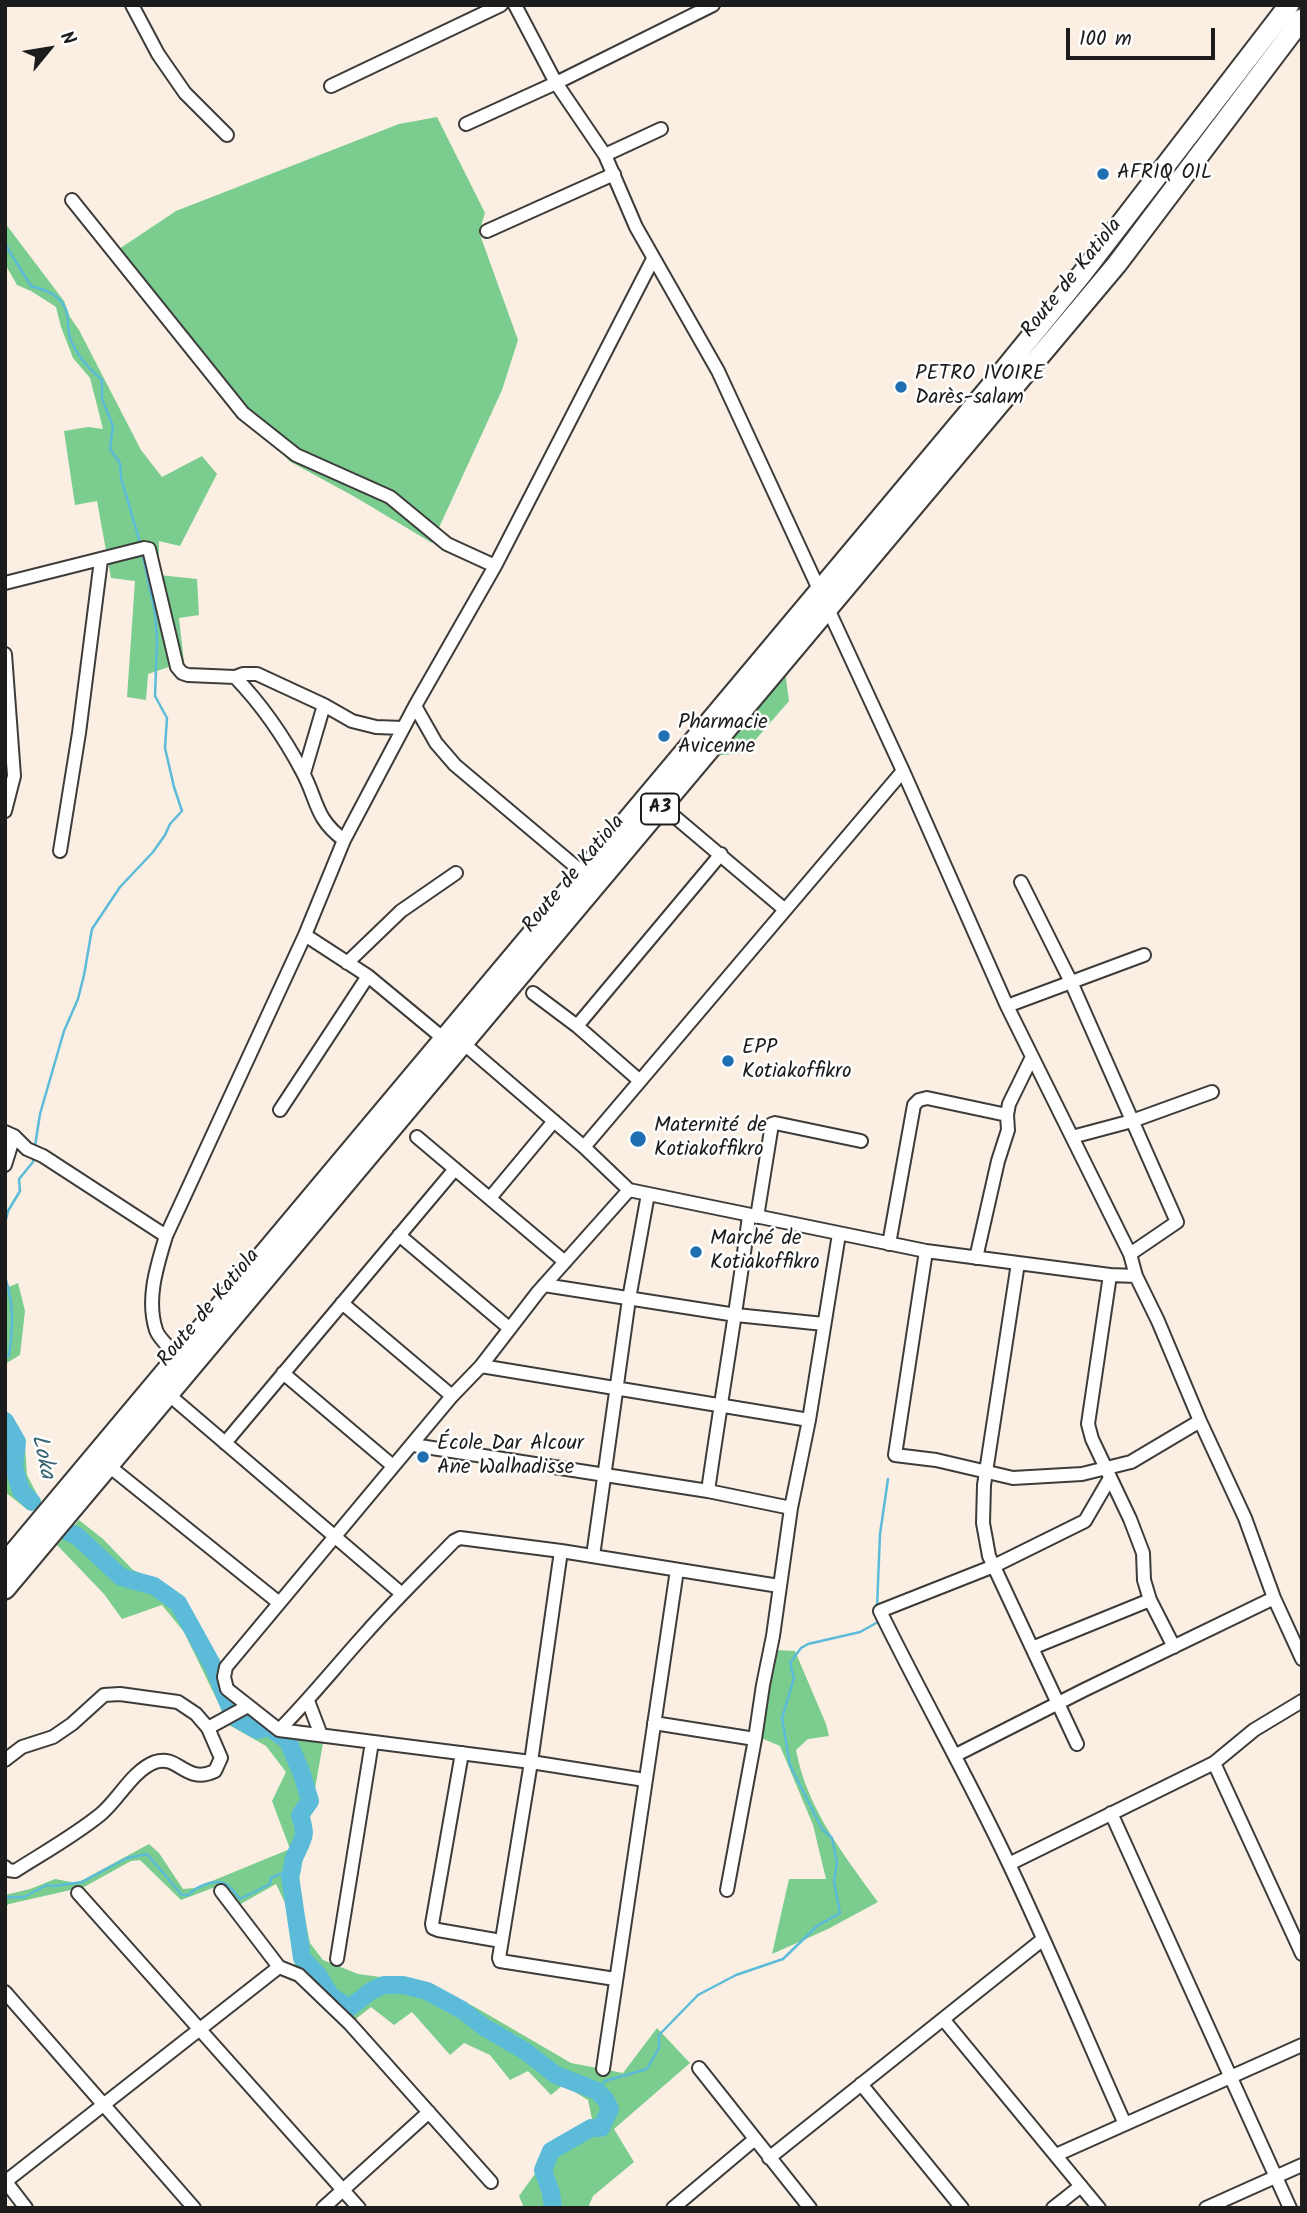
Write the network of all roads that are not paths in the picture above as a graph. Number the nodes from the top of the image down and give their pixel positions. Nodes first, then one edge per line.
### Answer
1 (132, 5) edge
2 (501, 5) edge
3 (515, 5) edge
4 (713, 5) edge
5 (1289, 5) edge
6 (1302, 19) edge
7 (556, 83) junction
8 (331, 86) dead end
9 (466, 124) dead end
10 (661, 129) dead end
11 (228, 135) dead end
12 (605, 155) junction
13 (614, 174) junction
14 (72, 200) dead end
15 (487, 231) dead end
16 (653, 259) junction
17 (101, 560) junction
18 (495, 566) junction
19 (5, 583) edge
20 (818, 589) junction
21 (827, 608) junction
22 (5, 654) edge
23 (234, 677) junction
24 (324, 705) junction
25 (415, 706) junction
26 (7, 707) edge
27 (403, 728) junction
28 (903, 771) junction
29 (304, 773) junction
30 (662, 806) junction
31 (5, 811) edge
32 (344, 840) junction
33 (60, 850) dead end
34 (721, 855) junction
35 (582, 872) junction
36 (456, 873) dead end
37 (1021, 882) dead end
38 (784, 909) junction
39 (305, 935) junction
40 (1144, 955) dead end
41 (347, 963) junction
42 (368, 976) junction
43 (1071, 982) junction
44 (533, 993) dead end
45 (1007, 1006) junction
46 (577, 1026) junction
47 (453, 1041) junction
48 (1032, 1057) junction
49 (640, 1081) junction
50 (1212, 1092) dead end
51 (280, 1110) dead end
52 (1007, 1115) junction
53 (554, 1121) junction
54 (1132, 1121) junction
55 (10, 1134) edge
56 (417, 1137) dead end
57 (1072, 1137) junction
58 (862, 1141) dead end
59 (584, 1147) junction
60 (5, 1164) edge
61 (455, 1169) junction
62 (629, 1190) junction
63 (648, 1194) junction
64 (490, 1198) junction
65 (753, 1216) junction
66 (839, 1234) junction
67 (399, 1235) junction
68 (166, 1236) junction
69 (889, 1244) junction
70 (926, 1251) junction
71 (1130, 1254) junction
72 (976, 1258) junction
73 (565, 1262) junction
74 (1018, 1264) junction
75 (1110, 1275) junction
76 (1136, 1276) junction
77 (544, 1285) junction
78 (629, 1299) junction
79 (342, 1304) junction
80 (736, 1315) junction
81 (824, 1324) junction
82 (509, 1328) junction
83 (178, 1356) junction
84 (481, 1366) junction
85 (283, 1373) junction
86 (617, 1388) junction
87 (168, 1394) junction
88 (452, 1396) junction
89 (720, 1405) junction
90 (809, 1420) junction
91 (1200, 1421) junction
92 (225, 1443) junction
93 (413, 1445) junction
94 (108, 1466) junction
95 (393, 1466) junction
96 (986, 1472) junction
97 (1107, 1473) junction
98 (605, 1475) junction
99 (708, 1492) junction
100 (791, 1508) junction
101 (335, 1536) junction
102 (561, 1551) junction
103 (593, 1556) junction
104 (5, 1563) edge
105 (994, 1566) junction
106 (677, 1570) junction
107 (779, 1586) junction
108 (5, 1589) edge
109 (402, 1594) junction
110 (1274, 1598) junction
111 (1150, 1600) junction
112 (278, 1602) junction
113 (1174, 1647) junction
114 (1032, 1648) junction
115 (1302, 1659) edge
116 (308, 1701) junction
117 (1302, 1701) edge
118 (1059, 1704) junction
119 (248, 1706) junction
120 (654, 1723) junction
121 (214, 1725) junction
122 (279, 1730) junction
123 (321, 1734) junction
124 (755, 1739) junction
125 (372, 1742) junction
126 (1077, 1744) dead end
127 (462, 1753) junction
128 (956, 1755) junction
129 (5, 1760) edge
130 (531, 1762) junction
131 (1214, 1763) junction
132 (645, 1780) junction
133 (1111, 1813) junction
134 (1009, 1864) junction
135 (5, 1867) edge
136 (727, 1890) dead end
137 (221, 1891) dead end
138 (78, 1893) dead end
139 (1042, 1940) junction
140 (501, 1941) junction
141 (1302, 1954) edge
142 (337, 1959) dead end
143 (279, 1966) junction
144 (615, 1979) junction
145 (5, 1992) edge
146 (943, 2019) junction
147 (200, 2029) junction
148 (1302, 2045) edge
149 (699, 2068) dead end
150 (603, 2069) dead end
151 (1230, 2077) junction
152 (861, 2084) junction
153 (104, 2105) junction
154 (429, 2112) junction
155 (1125, 2124) junction
156 (755, 2139) junction
157 (1056, 2155) junction
158 (769, 2158) junction
159 (1302, 2165) edge
160 (1275, 2177) junction
161 (6, 2182) edge
162 (491, 2182) dead end
163 (1081, 2186) junction
164 (343, 2190) junction
165 (26, 2208) edge
166 (194, 2208) edge
167 (323, 2208) edge
168 (359, 2208) edge
169 (673, 2208) edge
170 (810, 2208) edge
171 (962, 2208) edge
172 (1053, 2208) edge
173 (1099, 2208) edge
174 (1206, 2208) edge
175 (1290, 2208) edge

1 - 11 street
2 - 8 street
3 - 7 street
4 - 7 street
5 - 20 highway, Route de Katiola / A3
6 - 21 highway, Route de Katiola / A3
7 - 9 street
7 - 12 street
10 - 12 street
12 - 13 street
13 - 15 street
13 - 16 street
14 - 18 street
16 - 18 street
16 - 20 street
17 - 19 street
17 - 23 street
17 - 33 street
18 - 25 street
20 - 21 street
20 - 35 highway, Route de Katiola / A3
21 - 28 street
21 - 30 highway, Route de Katiola / A3
22 - 26 street
23 - 24 street
23 - 29 street
24 - 27 street
24 - 29 street
25 - 27 street
25 - 35 street
26 - 31 street
27 - 32 street
28 - 38 street
28 - 45 street
29 - 32 street
30 - 34 street
30 - 47 highway, Route de Katiola / A3
32 - 39 street
34 - 38 street
34 - 46 street
35 - 47 highway, Route de Katiola / A3
36 - 41 street
37 - 43 street
38 - 49 street
39 - 41 street
39 - 68 street
40 - 43 street
41 - 42 street
42 - 47 street
42 - 51 street
43 - 45 street
43 - 54 street
44 - 46 street
45 - 48 street
46 - 49 street
47 - 53 street
47 - 83 highway, Route de Katiola / A3
47 - 87 highway, Route de Katiola / A3
48 - 52 street
48 - 57 street
49 - 59 street
50 - 54 street
52 - 69 street
52 - 72 street
53 - 59 street
53 - 64 street
54 - 57 street
54 - 71 street
55 - 60 street
55 - 68 street
56 - 61 street
57 - 71 street
58 - 65 street
59 - 62 street
61 - 64 street
61 - 67 street
62 - 63 street
62 - 73 street
63 - 65 street
63 - 78 street
64 - 73 street
65 - 66 street
65 - 80 street
66 - 69 street
66 - 81 street
67 - 79 street
67 - 82 street
68 - 83 street
69 - 70 street
70 - 72 street
70 - 96 street
71 - 76 street
72 - 74 street
73 - 77 street
74 - 75 street
74 - 96 street
75 - 76 street
75 - 97 street
76 - 91 street
77 - 78 street
77 - 82 street
78 - 80 street
78 - 86 street
79 - 85 street
79 - 88 street
80 - 81 street
80 - 89 street
81 - 90 street
82 - 84 street
83 - 104 highway, Route de Katiola / A3
84 - 86 street
84 - 88 street
85 - 92 street
85 - 95 street
86 - 89 street
86 - 98 street
87 - 92 street
87 - 94 highway, Route de Katiola / A3
88 - 93 street
89 - 90 street
89 - 99 street
90 - 100 street
91 - 97 street
91 - 110 street
92 - 101 street
93 - 95 street
93 - 98 street
94 - 108 highway, Route de Katiola / A3
94 - 112 street
95 - 101 street
96 - 97 street
96 - 105 street
97 - 105 street
97 - 111 street
98 - 99 street
98 - 103 street
99 - 100 street
100 - 107 street
101 - 109 street
101 - 112 street
102 - 103 street
102 - 109 street
102 - 130 street
103 - 106 street
105 - 114 street
105 - 128 street
106 - 107 street
106 - 120 street
107 - 124 street
109 - 116 street
110 - 113 street
110 - 115 street
111 - 113 street
111 - 114 street
112 - 119 street
113 - 118 street
114 - 118 street
116 - 122 street
116 - 123 street
117 - 131 street
118 - 126 street
118 - 128 street
119 - 121 street
119 - 122 street
120 - 124 street
120 - 132 street
121 - 129 street
121 - 135 street
122 - 123 street
123 - 125 street
124 - 136 street
125 - 127 street
125 - 142 street
127 - 130 street
127 - 140 street
128 - 134 street
130 - 132 street
130 - 140 street
131 - 133 street
131 - 141 street
132 - 144 street
133 - 134 street
133 - 151 street
134 - 139 street
137 - 143 street
138 - 147 street
139 - 146 street
139 - 155 street
140 - 144 street
143 - 147 street
143 - 154 street
144 - 150 street
145 - 153 street
146 - 152 street
146 - 157 street
147 - 153 street
147 - 164 street
148 - 151 street
149 - 156 street
151 - 155 street
151 - 160 street
152 - 158 street
152 - 171 street
153 - 161 street
153 - 166 street
154 - 162 street
154 - 164 street
155 - 157 street
156 - 158 street
156 - 169 street
157 - 163 street
158 - 170 street
159 - 160 street
160 - 174 street
160 - 175 street
161 - 165 street
163 - 172 street
163 - 173 street
164 - 167 street
164 - 168 street

